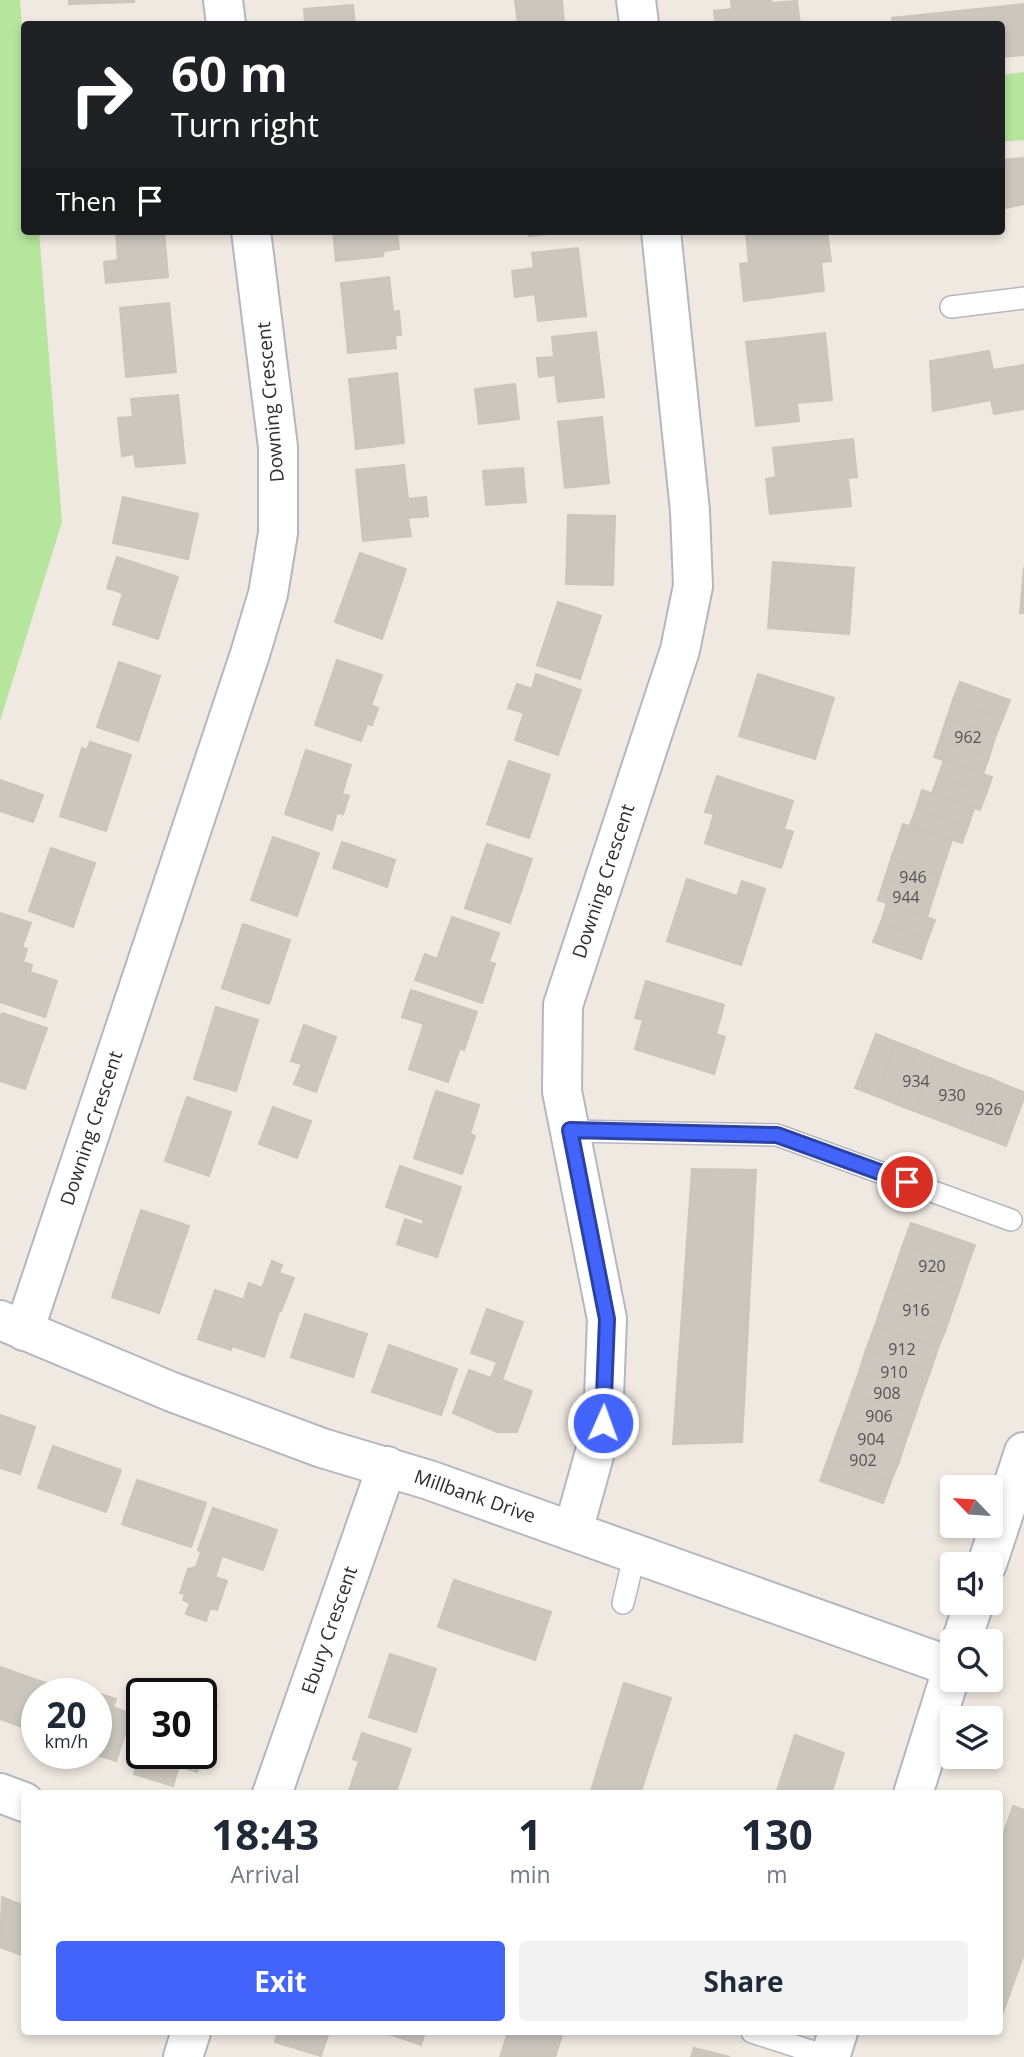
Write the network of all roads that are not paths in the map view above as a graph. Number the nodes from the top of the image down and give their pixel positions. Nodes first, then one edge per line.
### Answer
1 (223, 0) edge
2 (636, 0) edge
3 (226, 21) edge
4 (639, 21) edge
5 (252, 235) edge
6 (661, 235) edge
7 (1024, 298) edge
8 (951, 307) dead end
9 (570, 1130) junction
10 (1011, 1220) dead end
11 (12, 1326) edge
12 (1024, 1452) edge
13 (387, 1466) junction
14 (573, 1531) junction
15 (991, 1552) edge
16 (635, 1553) junction
17 (622, 1603) dead end
18 (940, 1664) edge
19 (945, 1692) edge
20 (273, 1790) edge
21 (914, 1790) edge
22 (0, 1793) edge
23 (21, 1801) edge
24 (190, 2035) edge
25 (761, 2035) edge
26 (837, 2035) edge
27 (183, 2057) edge
28 (829, 2057) edge

1 - 3 street
2 - 4 street
5 - 11 street, Downing Crescent
6 - 9 street, Downing Crescent
7 - 8 lane
9 - 10 lane
9 - 14 street, Downing Crescent
11 - 13 street, Millbank Drive
12 - 15 street
13 - 14 street, Millbank Drive
13 - 20 street, Ebury Crescent
14 - 16 street, Millbank Drive
16 - 17 lane
16 - 18 street, Millbank Drive
19 - 21 street
22 - 23 street
24 - 27 street
25 - 28 lane
26 - 28 street

